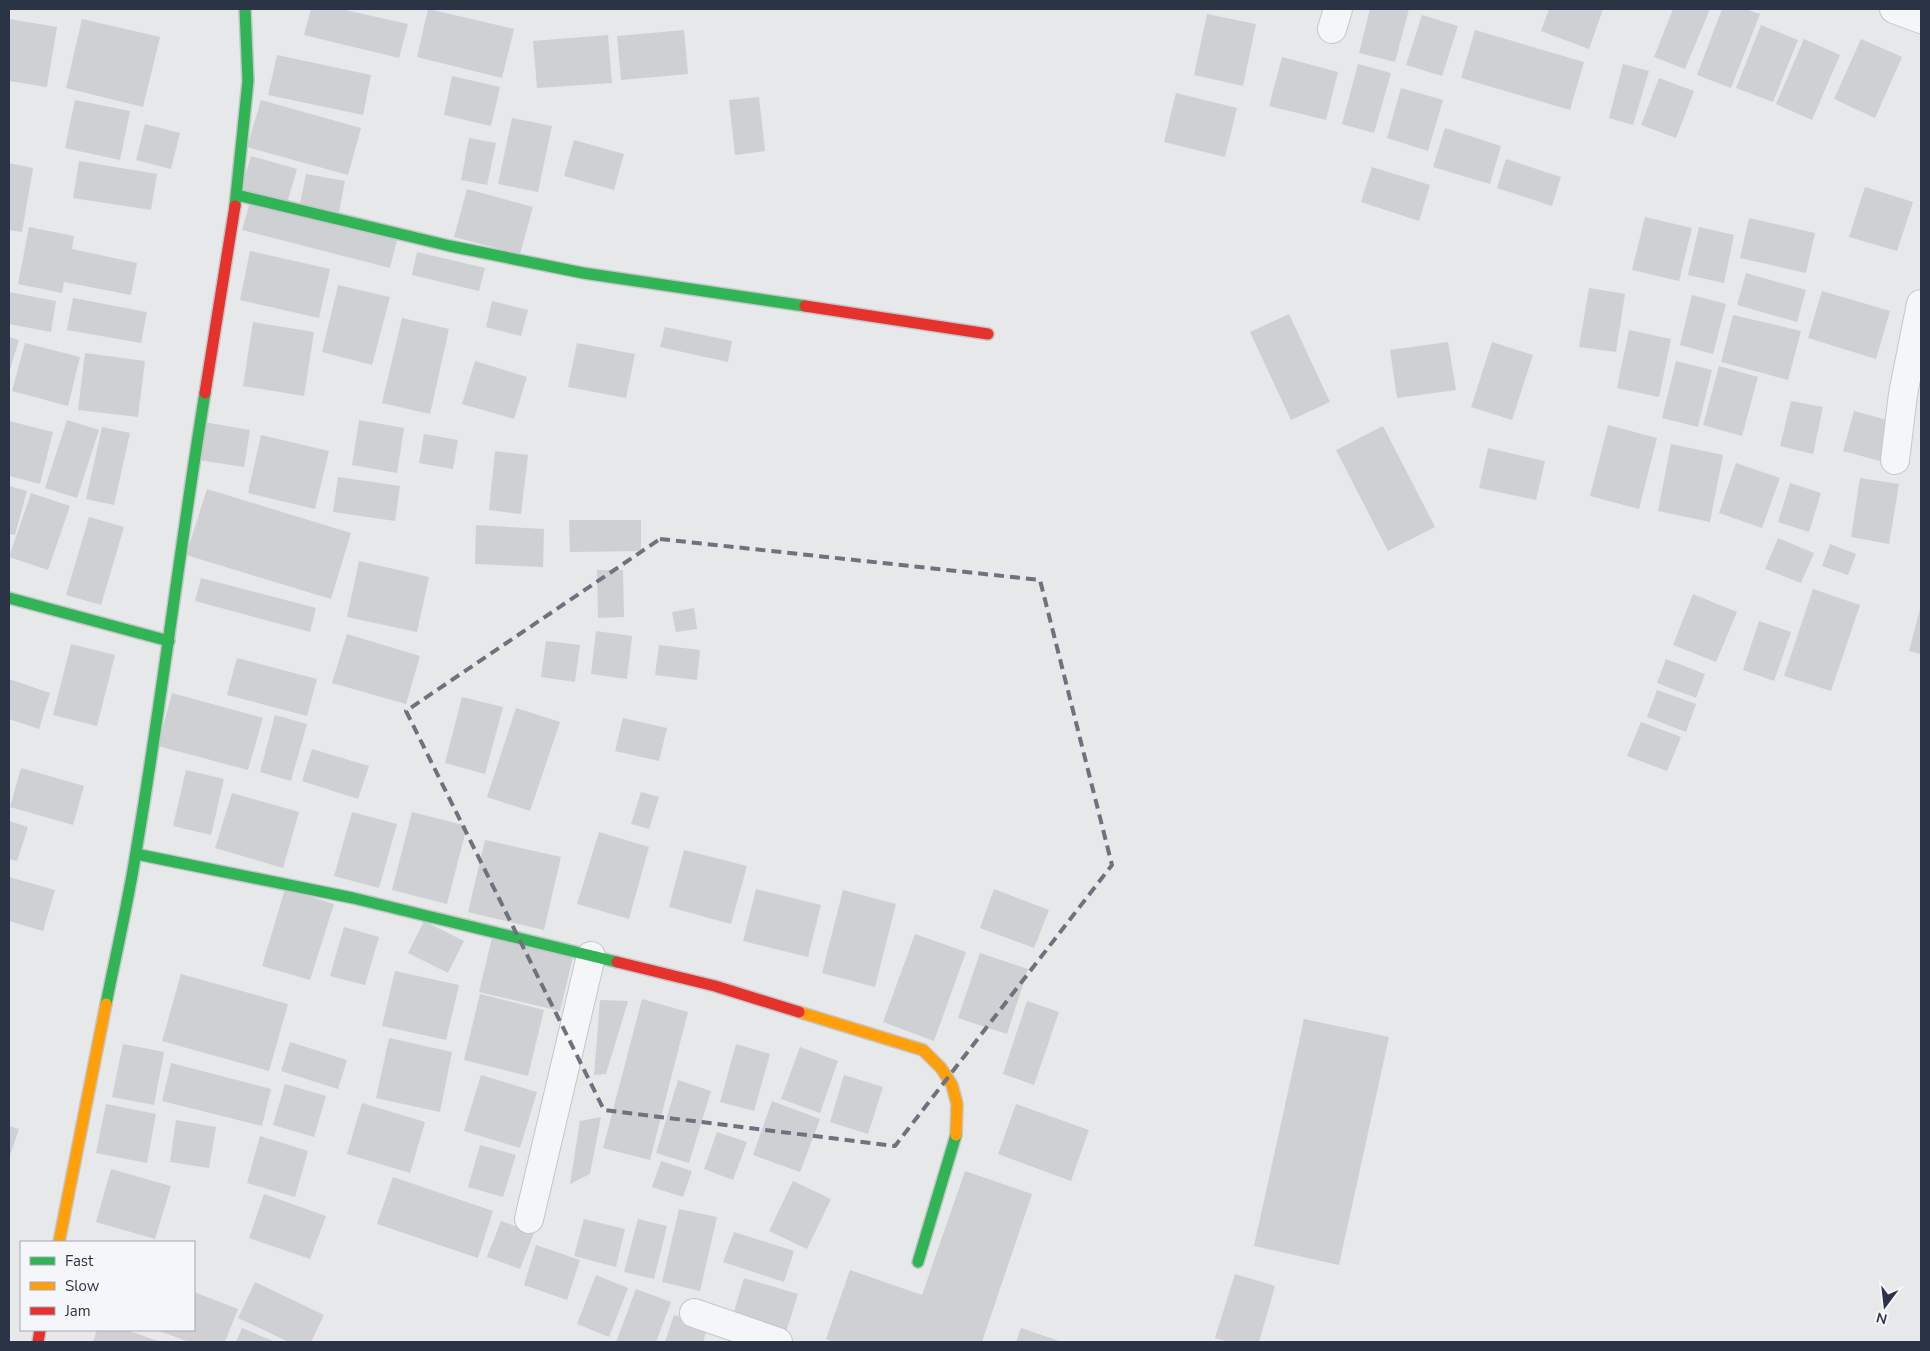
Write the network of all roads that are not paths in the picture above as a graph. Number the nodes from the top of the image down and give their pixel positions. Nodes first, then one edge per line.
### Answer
1 (245, 9) edge
2 (1894, 9) edge
3 (1921, 20) edge
4 (237, 195) junction
5 (1921, 304) edge
6 (988, 334) dead end
7 (1895, 460) dead end
8 (9, 598) edge
9 (169, 641) junction
10 (136, 854) junction
11 (592, 956) junction
12 (529, 1219) dead end
13 (59, 1241) edge
14 (918, 1262) dead end
15 (694, 1313) dead end
16 (778, 1342) edge

1 - 4 street
2 - 3 street
4 - 6 street
4 - 9 street
5 - 7 street
8 - 9 street
9 - 10 street
10 - 11 street
10 - 13 street
11 - 12 street
11 - 14 street
15 - 16 street

